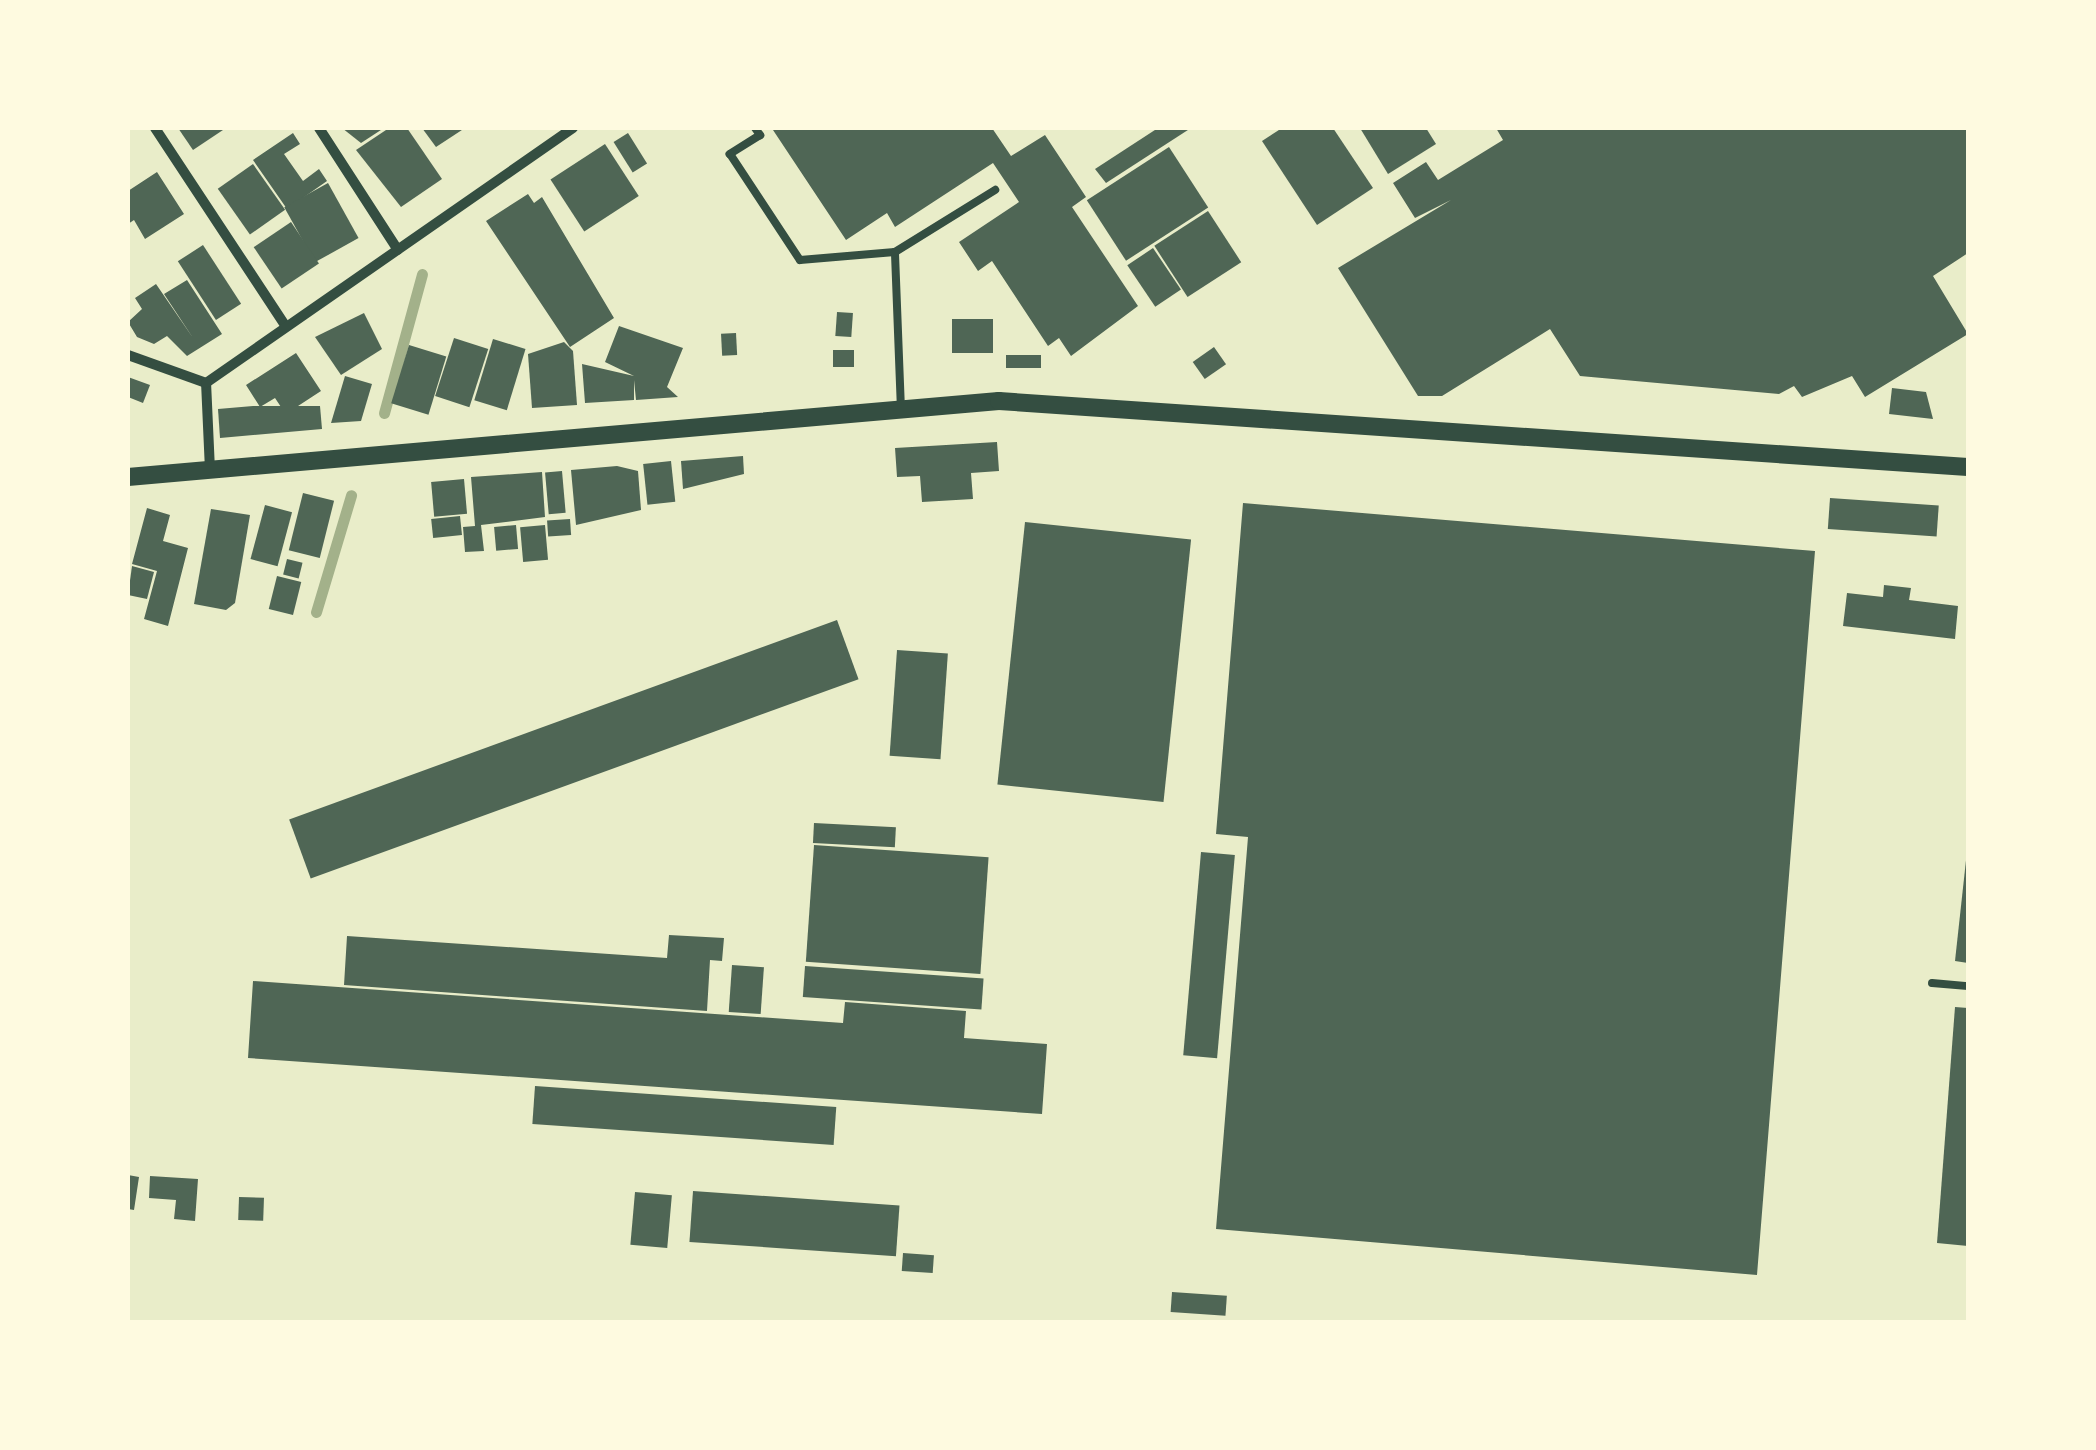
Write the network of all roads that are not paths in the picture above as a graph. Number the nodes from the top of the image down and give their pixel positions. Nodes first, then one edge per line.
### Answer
1 (156, 128) edge
2 (319, 128) edge
3 (573, 128) edge
4 (754, 128) edge
5 (995, 190) dead end
6 (398, 250) junction
7 (895, 252) junction
8 (286, 328) junction
9 (128, 354) edge
10 (206, 384) junction
11 (902, 410) junction
12 (1968, 468) edge
13 (210, 470) junction
14 (128, 477) edge
15 (1932, 984) dead end
16 (1968, 986) edge

1 - 8 street
2 - 6 street
3 - 6 street
4 - 7 lane
5 - 7 lane
6 - 8 street
7 - 11 lane
8 - 10 street
9 - 10 street
10 - 13 street
11 - 12 street
11 - 13 street
13 - 14 street
15 - 16 lane

